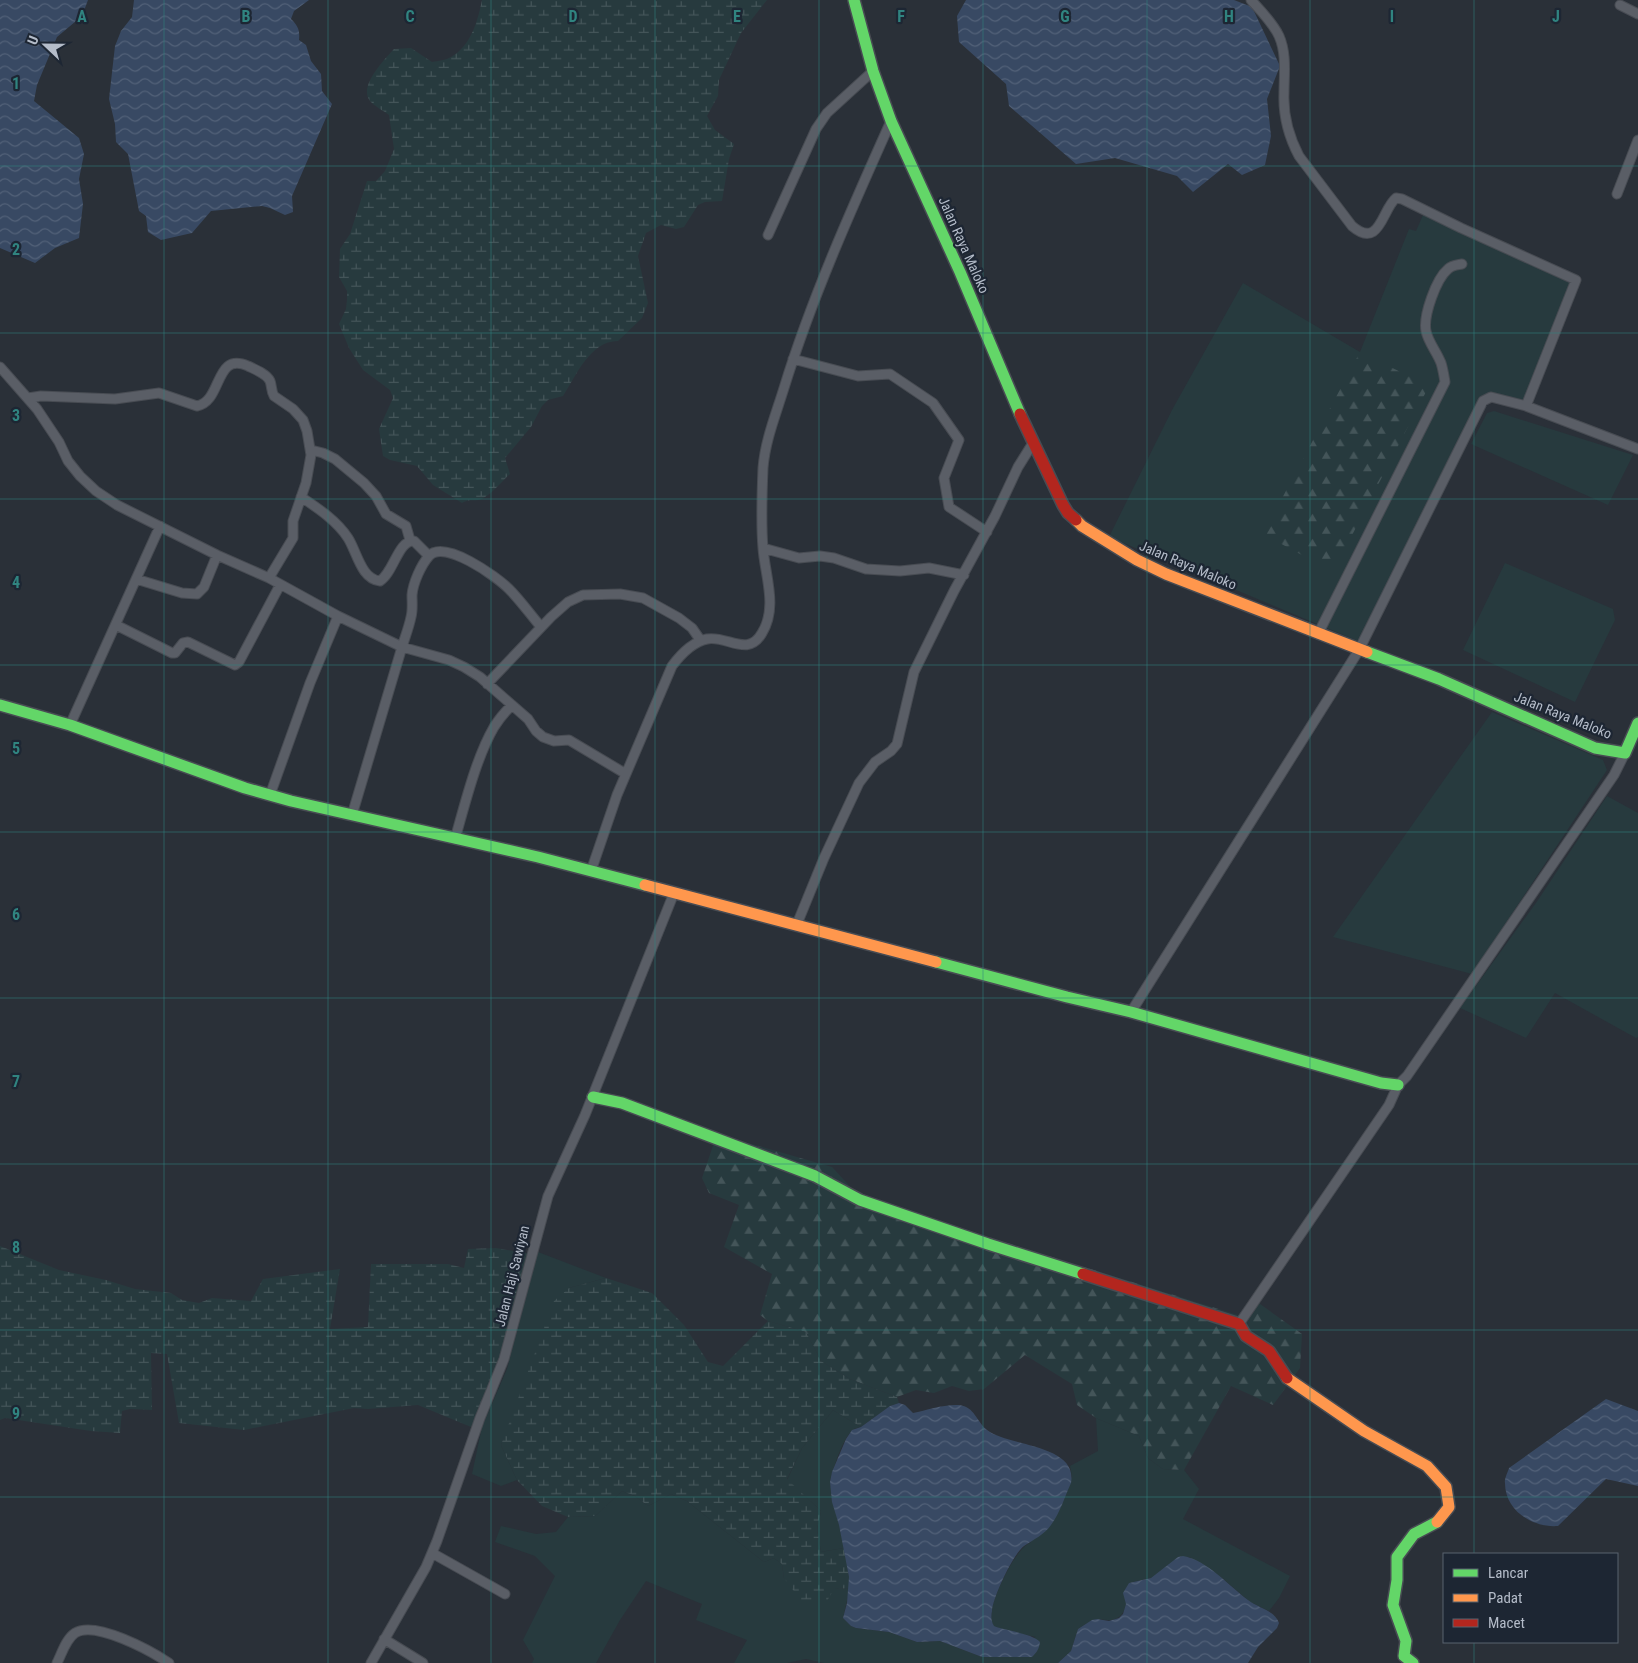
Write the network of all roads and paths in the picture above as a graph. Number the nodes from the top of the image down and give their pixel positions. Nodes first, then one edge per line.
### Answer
1 (854, 0) edge
2 (1251, 0) edge
3 (1620, 5) dead end
4 (1638, 14) edge
5 (873, 70) junction
6 (891, 121) junction
7 (1638, 140) edge
8 (1617, 194) dead end
9 (768, 236) dead end
10 (1462, 264) dead end
11 (793, 359) junction
12 (0, 368) edge
13 (28, 398) junction
14 (1526, 406) junction
15 (1034, 443) junction
16 (310, 450) junction
17 (1638, 450) edge
18 (301, 497) junction
19 (160, 526) junction
20 (986, 532) junction
21 (410, 540) junction
22 (763, 548) junction
23 (218, 555) junction
24 (429, 556) junction
25 (964, 575) junction
26 (269, 578) junction
27 (136, 579) junction
28 (280, 585) junction
29 (338, 616) junction
30 (116, 625) junction
31 (541, 627) junction
32 (1318, 634) junction
33 (701, 641) junction
34 (402, 647) junction
35 (1359, 650) junction
36 (487, 684) junction
37 (0, 704) edge
38 (511, 706) junction
39 (1638, 723) edge
40 (70, 725) junction
41 (1625, 753) junction
42 (626, 774) junction
43 (270, 795) junction
44 (352, 815) junction
45 (456, 839) junction
46 (591, 871) junction
47 (674, 892) junction
48 (797, 924) junction
49 (1131, 1012) junction
50 (1398, 1085) junction
51 (592, 1097) junction
52 (1239, 1324) junction
53 (432, 1553) junction
54 (505, 1594) dead end
55 (384, 1639) junction
56 (57, 1663) edge
57 (169, 1663) edge
58 (371, 1663) edge
59 (423, 1663) edge
60 (1413, 1663) edge

1 - 5 street, Jalan Raya Maloko
2 - 14 street
3 - 4 street
5 - 6 street, Jalan Raya Maloko
5 - 9 street
6 - 11 street
6 - 15 street, Jalan Raya Maloko
7 - 8 street
10 - 32 street
11 - 20 street
11 - 22 street
12 - 13 street
13 - 16 street
13 - 19 street
14 - 17 street
14 - 35 street
15 - 20 street
15 - 32 street, Jalan Raya Maloko
16 - 18 street
16 - 21 street
18 - 21 street
18 - 26 street
19 - 23 street
19 - 27 street
20 - 25 street
21 - 24 street
22 - 25 street
22 - 33 street
23 - 26 street
23 - 27 street
24 - 31 street
24 - 34 street
25 - 48 street
26 - 28 street
27 - 30 street
28 - 29 street
28 - 30 street
29 - 34 street
29 - 43 street
30 - 40 street
31 - 33 street
31 - 36 street
32 - 35 street, Jalan Raya Maloko
33 - 42 street
34 - 36 street
34 - 44 street
35 - 41 street, Jalan Raya Maloko
35 - 49 street
36 - 38 street
37 - 40 street
38 - 42 street
38 - 45 street
39 - 41 street, Jalan Raya Maloko
40 - 43 street
41 - 50 street
42 - 46 street
43 - 44 street
44 - 45 street
45 - 46 street
46 - 47 street
47 - 48 street
47 - 51 street, Jalan Haji Sawiyan
48 - 49 street
49 - 50 street
50 - 52 street
51 - 52 street
51 - 53 street, Jalan Haji Sawiyan
52 - 60 street
53 - 54 street
53 - 55 street, Jalan Haji Sawiyan
55 - 58 street, Jalan Haji Sawiyan
55 - 59 street
56 - 57 street

